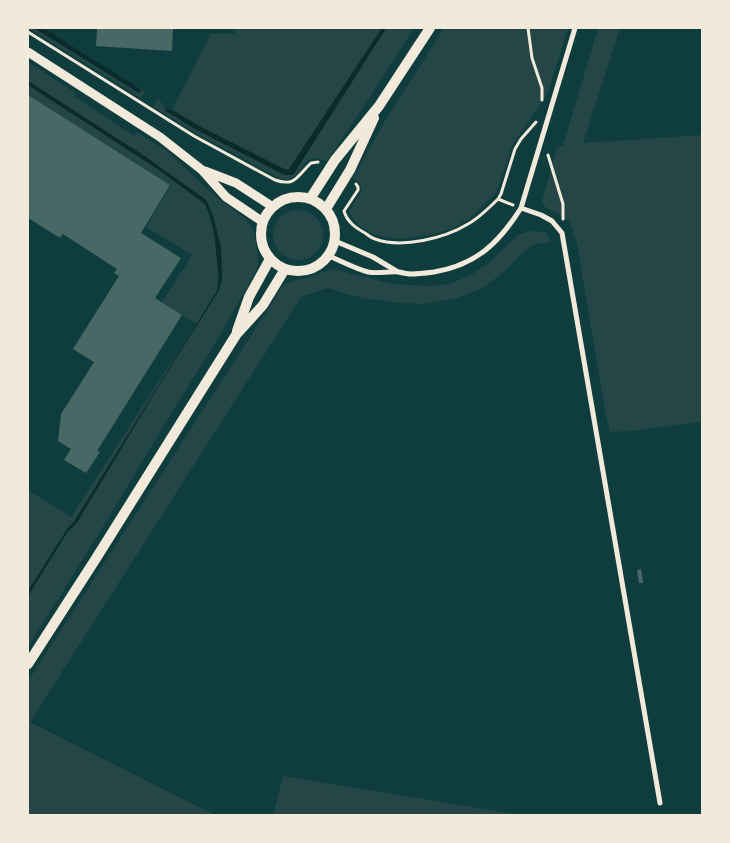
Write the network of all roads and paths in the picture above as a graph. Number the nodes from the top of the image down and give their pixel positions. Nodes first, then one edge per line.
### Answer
1 (430, 28) edge
2 (528, 28) edge
3 (576, 28) edge
4 (28, 32) edge
5 (28, 52) edge
6 (379, 106) junction
7 (542, 106) dead end
8 (536, 121) dead end
9 (542, 136) junction
10 (330, 168) junction
11 (202, 170) junction
12 (345, 177) junction
13 (310, 199) junction
14 (498, 199) junction
15 (273, 206) junction
16 (521, 208) junction
17 (326, 209) junction
18 (263, 222) junction
19 (563, 237) junction
20 (335, 241) junction
21 (329, 256) junction
22 (270, 259) junction
23 (285, 270) junction
24 (399, 272) junction
25 (236, 334) junction
26 (28, 664) edge
27 (660, 803) dead end

1 - 6 main road
2 - 7 path
3 - 9 street
4 - 10 path
5 - 11 street
6 - 10 main road
6 - 12 main road
8 - 14 path
9 - 16 street
9 - 19 path
10 - 13 main road
11 - 15 street
11 - 18 street
12 - 14 path
12 - 17 main road
13 - 15 main road
13 - 17 main road
14 - 16 path
15 - 18 main road
16 - 19 street
16 - 24 street
17 - 20 main road
18 - 22 main road
19 - 27 street
20 - 21 main road
20 - 24 street
21 - 23 main road
21 - 24 street
22 - 23 main road
22 - 25 main road
23 - 25 main road
25 - 26 main road

